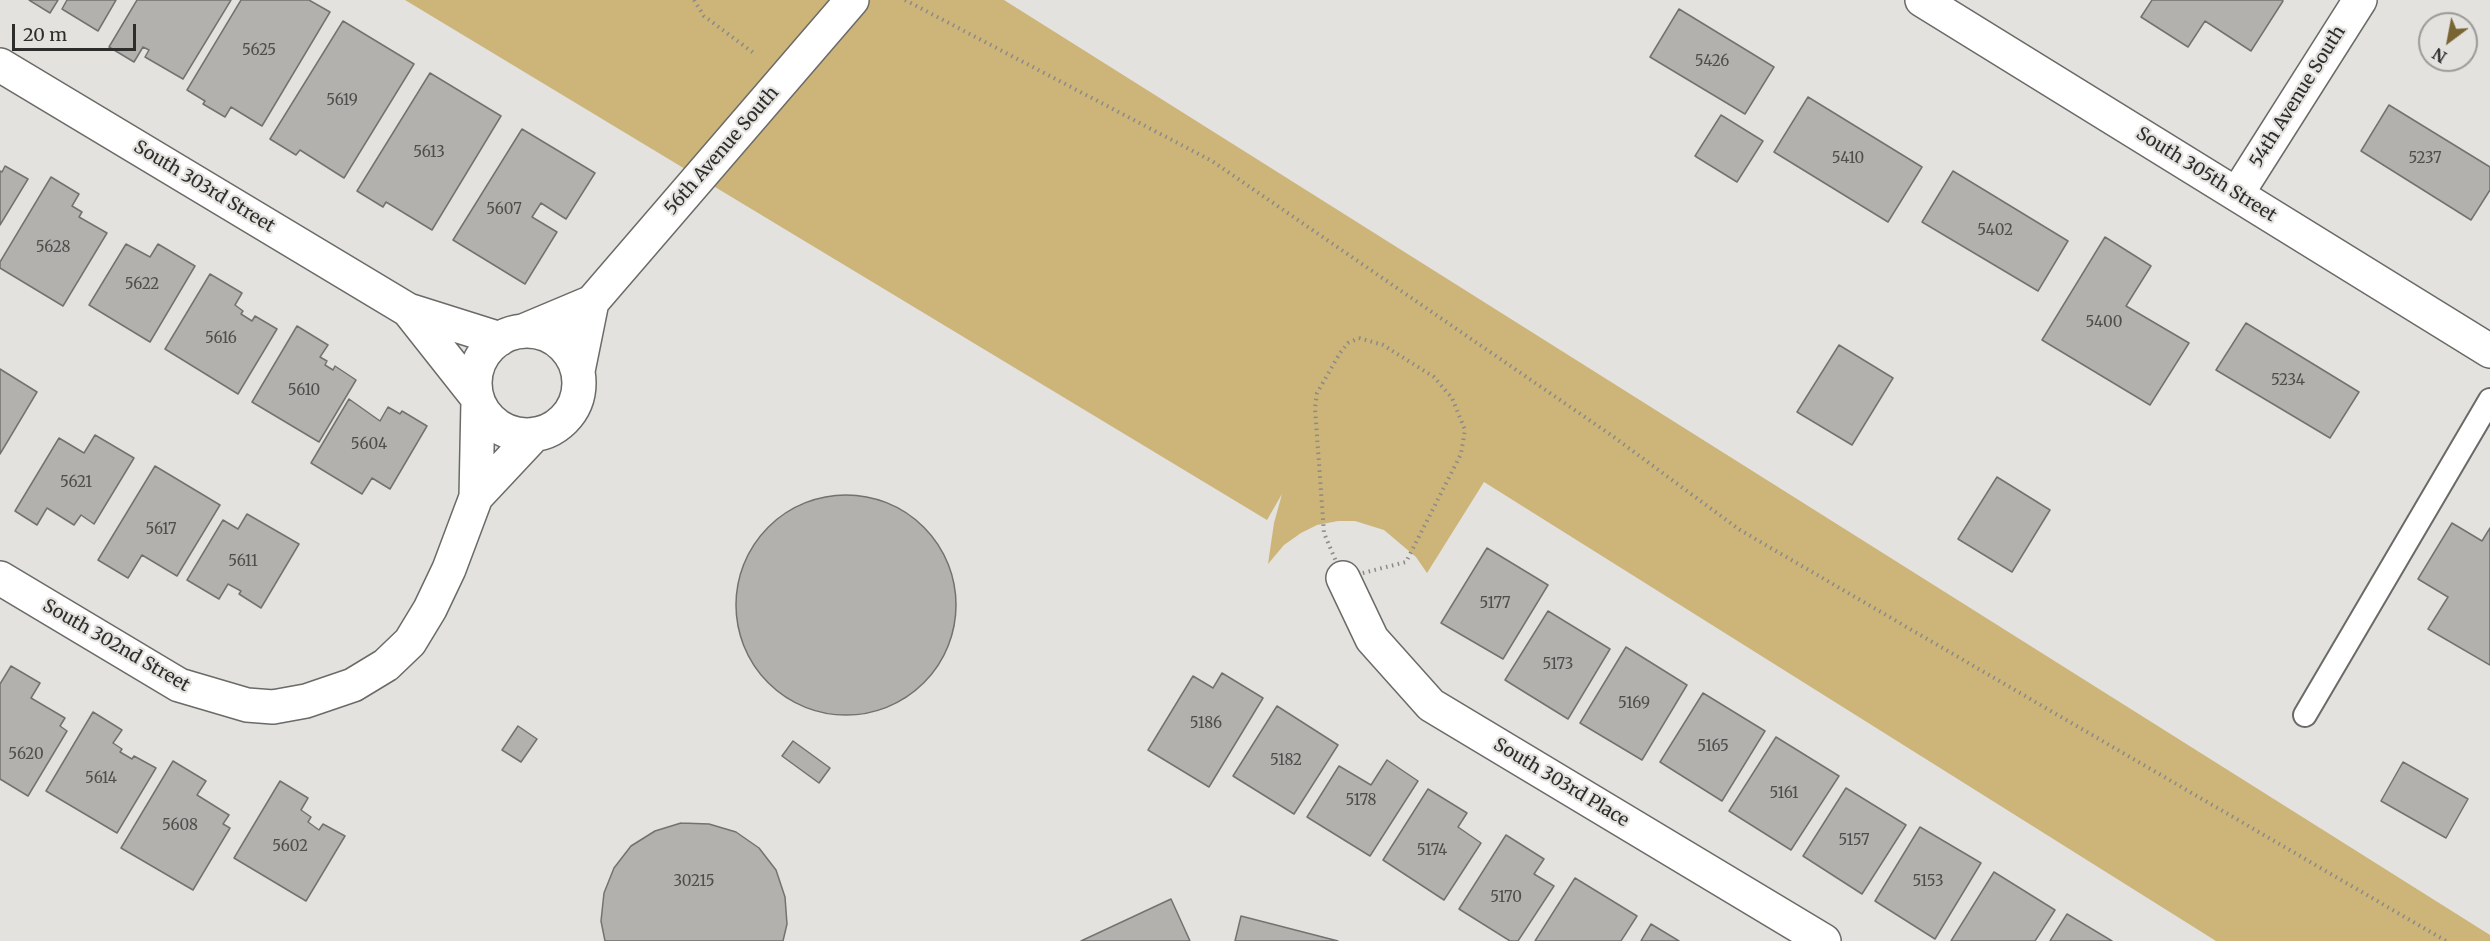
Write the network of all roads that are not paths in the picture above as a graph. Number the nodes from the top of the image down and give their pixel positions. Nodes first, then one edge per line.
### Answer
1 (852, 0) edge
2 (1922, 0) edge
3 (2360, 0) edge
4 (0, 65) edge
5 (2236, 194) junction
6 (592, 302) junction
7 (408, 310) junction
8 (512, 335) junction
9 (2490, 351) edge
10 (578, 371) junction
11 (477, 398) junction
12 (2490, 400) edge
13 (535, 434) junction
14 (476, 497) junction
15 (0, 578) edge
16 (1343, 578) road end
17 (273, 707) joint
18 (2305, 715) dead end
19 (1824, 941) edge

1 - 6 street, 56th Avenue South
2 - 5 street, South 305th Street
3 - 5 street, 54th Avenue South
4 - 7 street, South 303rd Street
5 - 9 street, South 305th Street
6 - 8 street, 56th Avenue South
6 - 10 street, 56th Avenue South
7 - 8 street
7 - 11 street
8 - 10 street
8 - 11 street, 56th Avenue South
10 - 13 street, 56th Avenue South
11 - 13 street
11 - 14 street, 56th Avenue South
12 - 18 lane
13 - 14 street, 56th Avenue South
14 - 17 street, 56th Avenue South
15 - 17 street, South 302nd Street
16 - 19 street, South 303rd Place

